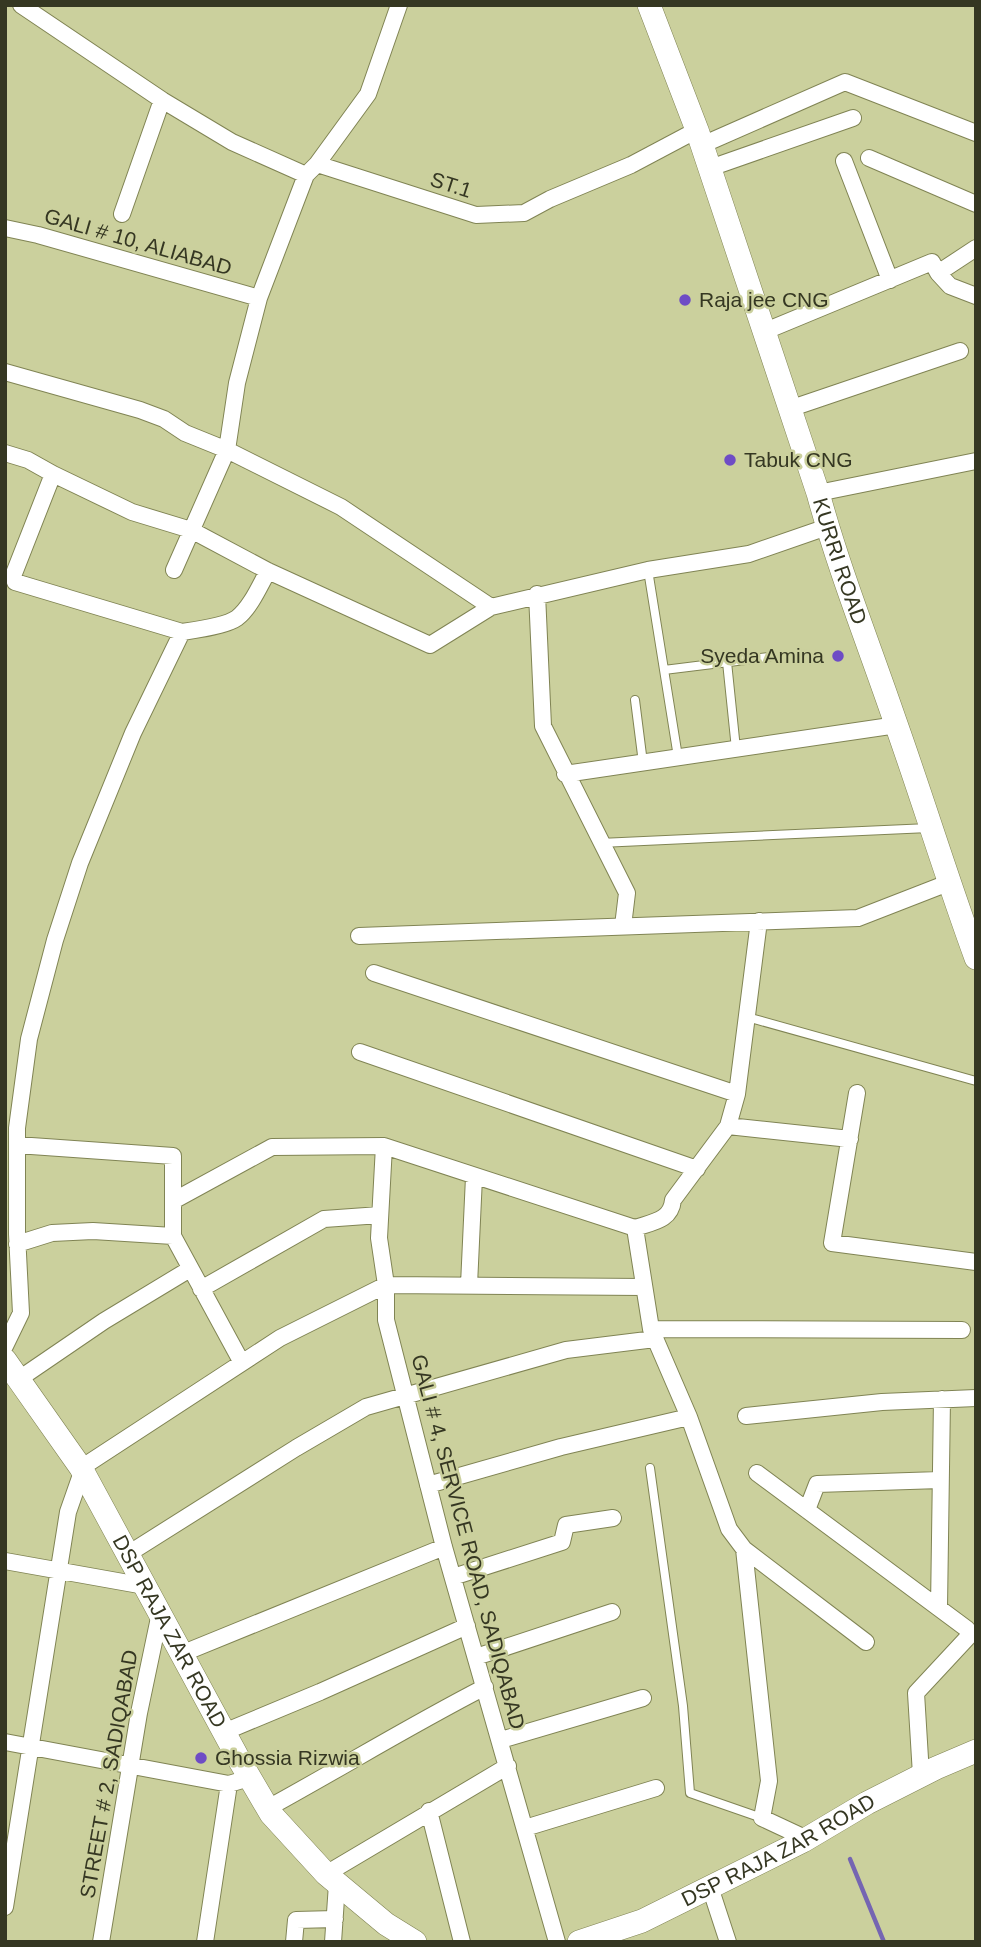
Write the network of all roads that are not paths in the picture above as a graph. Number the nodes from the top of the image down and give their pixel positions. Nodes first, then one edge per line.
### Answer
1 (21, 5) edge
2 (399, 5) edge
3 (649, 5) edge
4 (162, 100) junction
5 (853, 118) dead end
6 (976, 133) edge
7 (699, 138) junction
8 (869, 158) dead end
9 (844, 161) dead end
10 (710, 168) junction
11 (312, 169) junction
12 (976, 204) edge
13 (122, 214) dead end
14 (5, 228) edge
15 (976, 248) edge
16 (938, 273) junction
17 (890, 280) junction
18 (976, 296) edge
19 (259, 298) junction
20 (763, 332) junction
21 (960, 351) dead end
22 (5, 372) edge
23 (789, 409) junction
24 (227, 450) junction
25 (5, 453) edge
26 (976, 461) edge
27 (53, 474) junction
28 (818, 493) junction
29 (827, 527) junction
30 (191, 530) junction
31 (174, 569) dead end
32 (648, 570) junction
33 (268, 571) junction
34 (537, 594) junction
35 (491, 607) junction
36 (183, 632) junction
37 (769, 657) dead end
38 (727, 662) junction
39 (664, 670) junction
40 (635, 700) dead end
41 (897, 725) junction
42 (736, 749) junction
43 (678, 757) junction
44 (643, 763) junction
45 (565, 774) junction
46 (930, 828) junction
47 (600, 842) junction
48 (948, 883) junction
49 (759, 922) junction
50 (623, 926) junction
51 (972, 932) edge
52 (359, 936) dead end
53 (976, 958) edge
54 (374, 973) dead end
55 (747, 1017) junction
56 (360, 1052) dead end
57 (976, 1081) edge
58 (857, 1093) dead end
59 (737, 1094) junction
60 (728, 1126) junction
61 (850, 1139) junction
62 (17, 1145) junction
63 (384, 1146) junction
64 (697, 1169) junction
65 (474, 1177) junction
66 (173, 1201) junction
67 (380, 1215) junction
68 (635, 1228) junction
69 (173, 1236) junction
70 (17, 1244) junction
71 (976, 1262) edge
72 (190, 1269) junction
73 (386, 1285) junction
74 (469, 1285) junction
75 (644, 1287) junction
76 (201, 1289) junction
77 (962, 1330) dead end
78 (653, 1334) junction
79 (5, 1346) edge
80 (5, 1360) edge
81 (242, 1363) junction
82 (19, 1379) junction
83 (406, 1396) junction
84 (976, 1398) edge
85 (942, 1399) junction
86 (746, 1416) dead end
87 (689, 1417) junction
88 (650, 1468) dead end
89 (81, 1470) junction
90 (757, 1473) dead end
91 (940, 1480) junction
92 (428, 1485) junction
93 (807, 1510) junction
94 (613, 1518) dead end
95 (444, 1547) junction
96 (744, 1549) junction
97 (128, 1554) junction
98 (5, 1561) edge
99 (58, 1571) junction
100 (453, 1577) junction
101 (145, 1586) junction
102 (939, 1608) junction
103 (612, 1612) dead end
104 (160, 1613) junction
105 (467, 1626) junction
106 (866, 1643) dead end
107 (181, 1654) junction
108 (476, 1657) junction
109 (485, 1687) junction
110 (643, 1698) dead end
111 (223, 1732) junction
112 (501, 1740) junction
113 (5, 1742) edge
114 (30, 1747) junction
115 (976, 1751) edge
116 (508, 1766) junction
117 (129, 1767) junction
118 (922, 1775) junction
119 (239, 1781) junction
120 (656, 1788) dead end
121 (268, 1808) junction
122 (429, 1811) junction
123 (762, 1818) junction
124 (525, 1828) junction
125 (807, 1839) junction
126 (332, 1879) junction
127 (710, 1887) junction
128 (5, 1907) edge
129 (335, 1919) junction
130 (619, 1935) edge
131 (102, 1942) edge
132 (205, 1942) edge
133 (294, 1942) edge
134 (333, 1942) edge
135 (415, 1942) edge
136 (462, 1942) edge
137 (557, 1942) edge
138 (579, 1942) edge
139 (728, 1942) edge

1 - 4 street, ST.1
2 - 11 street
3 - 7 street, KURRI ROAD
4 - 11 street, ST.1
4 - 13 street
5 - 10 street
6 - 7 street, ST.1
7 - 10 street, KURRI ROAD
7 - 11 street, ST.1
8 - 12 street
9 - 17 street
10 - 20 street, KURRI ROAD
11 - 19 street
14 - 19 street, GALI # 10, ALIABAD
15 - 16 street
16 - 17 street
16 - 18 street
17 - 20 street
19 - 24 street
20 - 23 street, KURRI ROAD
21 - 23 street
22 - 24 street
23 - 28 street, KURRI ROAD
24 - 30 street
24 - 35 street
25 - 27 street
26 - 28 street
27 - 30 street
27 - 36 street
28 - 29 street, KURRI ROAD
29 - 32 street
29 - 41 street, KURRI ROAD
30 - 31 street
30 - 33 street
32 - 34 street
32 - 39 lane
33 - 35 street
33 - 36 street
34 - 35 street
34 - 45 street
36 - 62 street
37 - 38 lane
38 - 39 lane
38 - 42 lane
39 - 43 lane
40 - 44 lane
41 - 42 street
41 - 46 street, KURRI ROAD
42 - 43 street
43 - 44 street
44 - 45 street
45 - 47 street
46 - 47 lane
46 - 48 street, KURRI ROAD
47 - 50 street
48 - 49 street
48 - 51 street, KURRI ROAD
49 - 50 street
49 - 55 street
50 - 52 street
51 - 53 street, KURRI ROAD
54 - 59 street
55 - 57 lane
55 - 59 street
56 - 64 street
58 - 61 street
59 - 60 street
60 - 61 street
60 - 64 street
61 - 71 street
62 - 66 street
62 - 70 street
63 - 65 street
63 - 66 street
63 - 67 street, GALI # 4, SERVICE ROAD, SADIQABAD
64 - 68 street
65 - 68 street
65 - 74 street
66 - 69 street
67 - 73 street, GALI # 4, SERVICE ROAD, SADIQABAD
67 - 76 street
68 - 75 street
69 - 70 street
69 - 72 street
70 - 79 street
72 - 76 street
72 - 82 street
73 - 74 street
73 - 81 street
73 - 83 street, GALI # 4, SERVICE ROAD, SADIQABAD
74 - 75 street
75 - 78 street
76 - 81 street
77 - 78 street
78 - 83 street
78 - 87 street
80 - 82 street, DSP RAJA ZAR ROAD
81 - 89 street
82 - 89 street, DSP RAJA ZAR ROAD
83 - 92 street, GALI # 4, SERVICE ROAD, SADIQABAD
83 - 97 street
84 - 85 street
85 - 86 street
85 - 91 street
87 - 92 street
87 - 96 street
88 - 123 lane
89 - 97 street, DSP RAJA ZAR ROAD
89 - 99 street
90 - 93 street
91 - 93 street
91 - 102 street
92 - 95 street, GALI # 4, SERVICE ROAD, SADIQABAD
93 - 102 street
94 - 100 street
95 - 100 street, GALI # 4, SERVICE ROAD, SADIQABAD
95 - 107 street
96 - 106 street
96 - 123 street
97 - 101 street, DSP RAJA ZAR ROAD
98 - 99 street
99 - 101 street
99 - 114 street
100 - 105 street, GALI # 4, SERVICE ROAD, SADIQABAD
101 - 104 street, DSP RAJA ZAR ROAD
102 - 118 street
103 - 108 street
104 - 107 street, DSP RAJA ZAR ROAD
104 - 117 street, STREET # 2, SADIQABAD
105 - 108 street, GALI # 4, SERVICE ROAD, SADIQABAD
105 - 111 street
107 - 111 street, DSP RAJA ZAR ROAD
108 - 109 street, GALI # 4, SERVICE ROAD, SADIQABAD
109 - 112 street, GALI # 4, SERVICE ROAD, SADIQABAD
109 - 121 street
110 - 112 street
111 - 119 street, DSP RAJA ZAR ROAD
112 - 116 street, GALI # 4, SERVICE ROAD, SADIQABAD
113 - 114 street
114 - 117 street
114 - 128 street
115 - 118 street, DSP RAJA ZAR ROAD
116 - 122 street
116 - 124 street, GALI # 4, SERVICE ROAD, SADIQABAD
117 - 119 street
117 - 131 street, STREET # 2, SADIQABAD
118 - 125 street, DSP RAJA ZAR ROAD
119 - 121 street, DSP RAJA ZAR ROAD
119 - 132 street
120 - 124 street
121 - 126 street, DSP RAJA ZAR ROAD
122 - 126 street
122 - 136 street
123 - 125 street
124 - 137 street, GALI # 4, SERVICE ROAD, SADIQABAD
125 - 127 street, DSP RAJA ZAR ROAD
126 - 129 street
126 - 135 street, DSP RAJA ZAR ROAD
127 - 130 street, DSP RAJA ZAR ROAD
127 - 139 street
129 - 133 street
129 - 134 street
130 - 138 street, DSP RAJA ZAR ROAD

